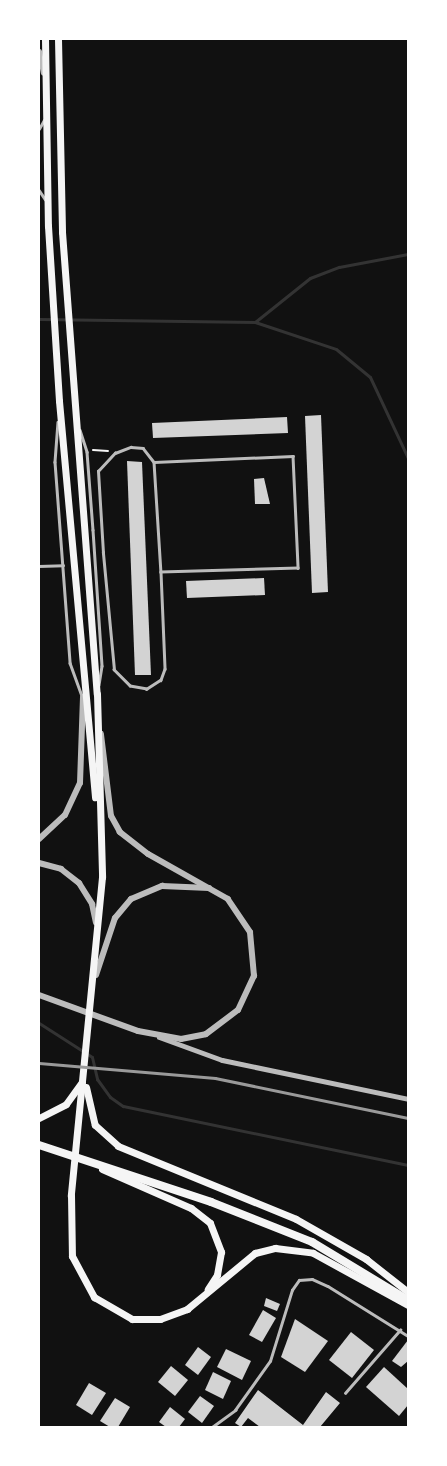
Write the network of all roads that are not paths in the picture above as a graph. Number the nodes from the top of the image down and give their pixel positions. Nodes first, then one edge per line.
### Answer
1 (45, 39) edge
2 (58, 39) edge
3 (39, 51) edge
4 (46, 90) junction
5 (46, 116) junction
6 (39, 129) edge
7 (39, 190) edge
8 (47, 202) junction
9 (59, 401) junction
10 (74, 411) junction
11 (154, 462) junction
12 (103, 553) junction
13 (94, 554) junction
14 (63, 565) junction
15 (39, 566) edge
16 (161, 572) junction
17 (98, 694) junction
18 (83, 697) junction
19 (100, 832) junction
20 (39, 839) edge
21 (39, 863) edge
22 (210, 888) junction
23 (96, 975) junction
24 (39, 995) edge
25 (159, 1037) junction
26 (84, 1077) junction
27 (408, 1098) edge
28 (39, 1118) edge
29 (39, 1145) edge
30 (64, 1152) junction
31 (408, 1292) edge
32 (201, 1300) junction
33 (408, 1300) edge
34 (408, 1305) edge
35 (400, 1330) junction
36 (408, 1336) edge
37 (345, 1393) dead end
38 (212, 1427) edge

1 - 4 main road
2 - 10 main road
3 - 4 street
4 - 5 main road
5 - 6 lane
5 - 8 main road
7 - 8 lane
8 - 9 main road
9 - 14 lane
9 - 18 main road
10 - 13 lane
10 - 17 main road
11 - 12 lane
11 - 16 lane
11 - 16 lane
12 - 13 lane
12 - 16 lane
13 - 17 lane
14 - 15 lane
14 - 18 lane
17 - 19 main road
17 - 22 street
18 - 19 main road
18 - 20 street
19 - 23 main road
21 - 23 street
22 - 23 street
22 - 25 street
23 - 26 main road
24 - 25 street
25 - 27 street
26 - 28 main road
26 - 31 main road
26 - 32 main road
29 - 30 main road
30 - 32 main road
30 - 33 main road
32 - 34 main road
35 - 36 lane
35 - 37 lane
35 - 38 lane

